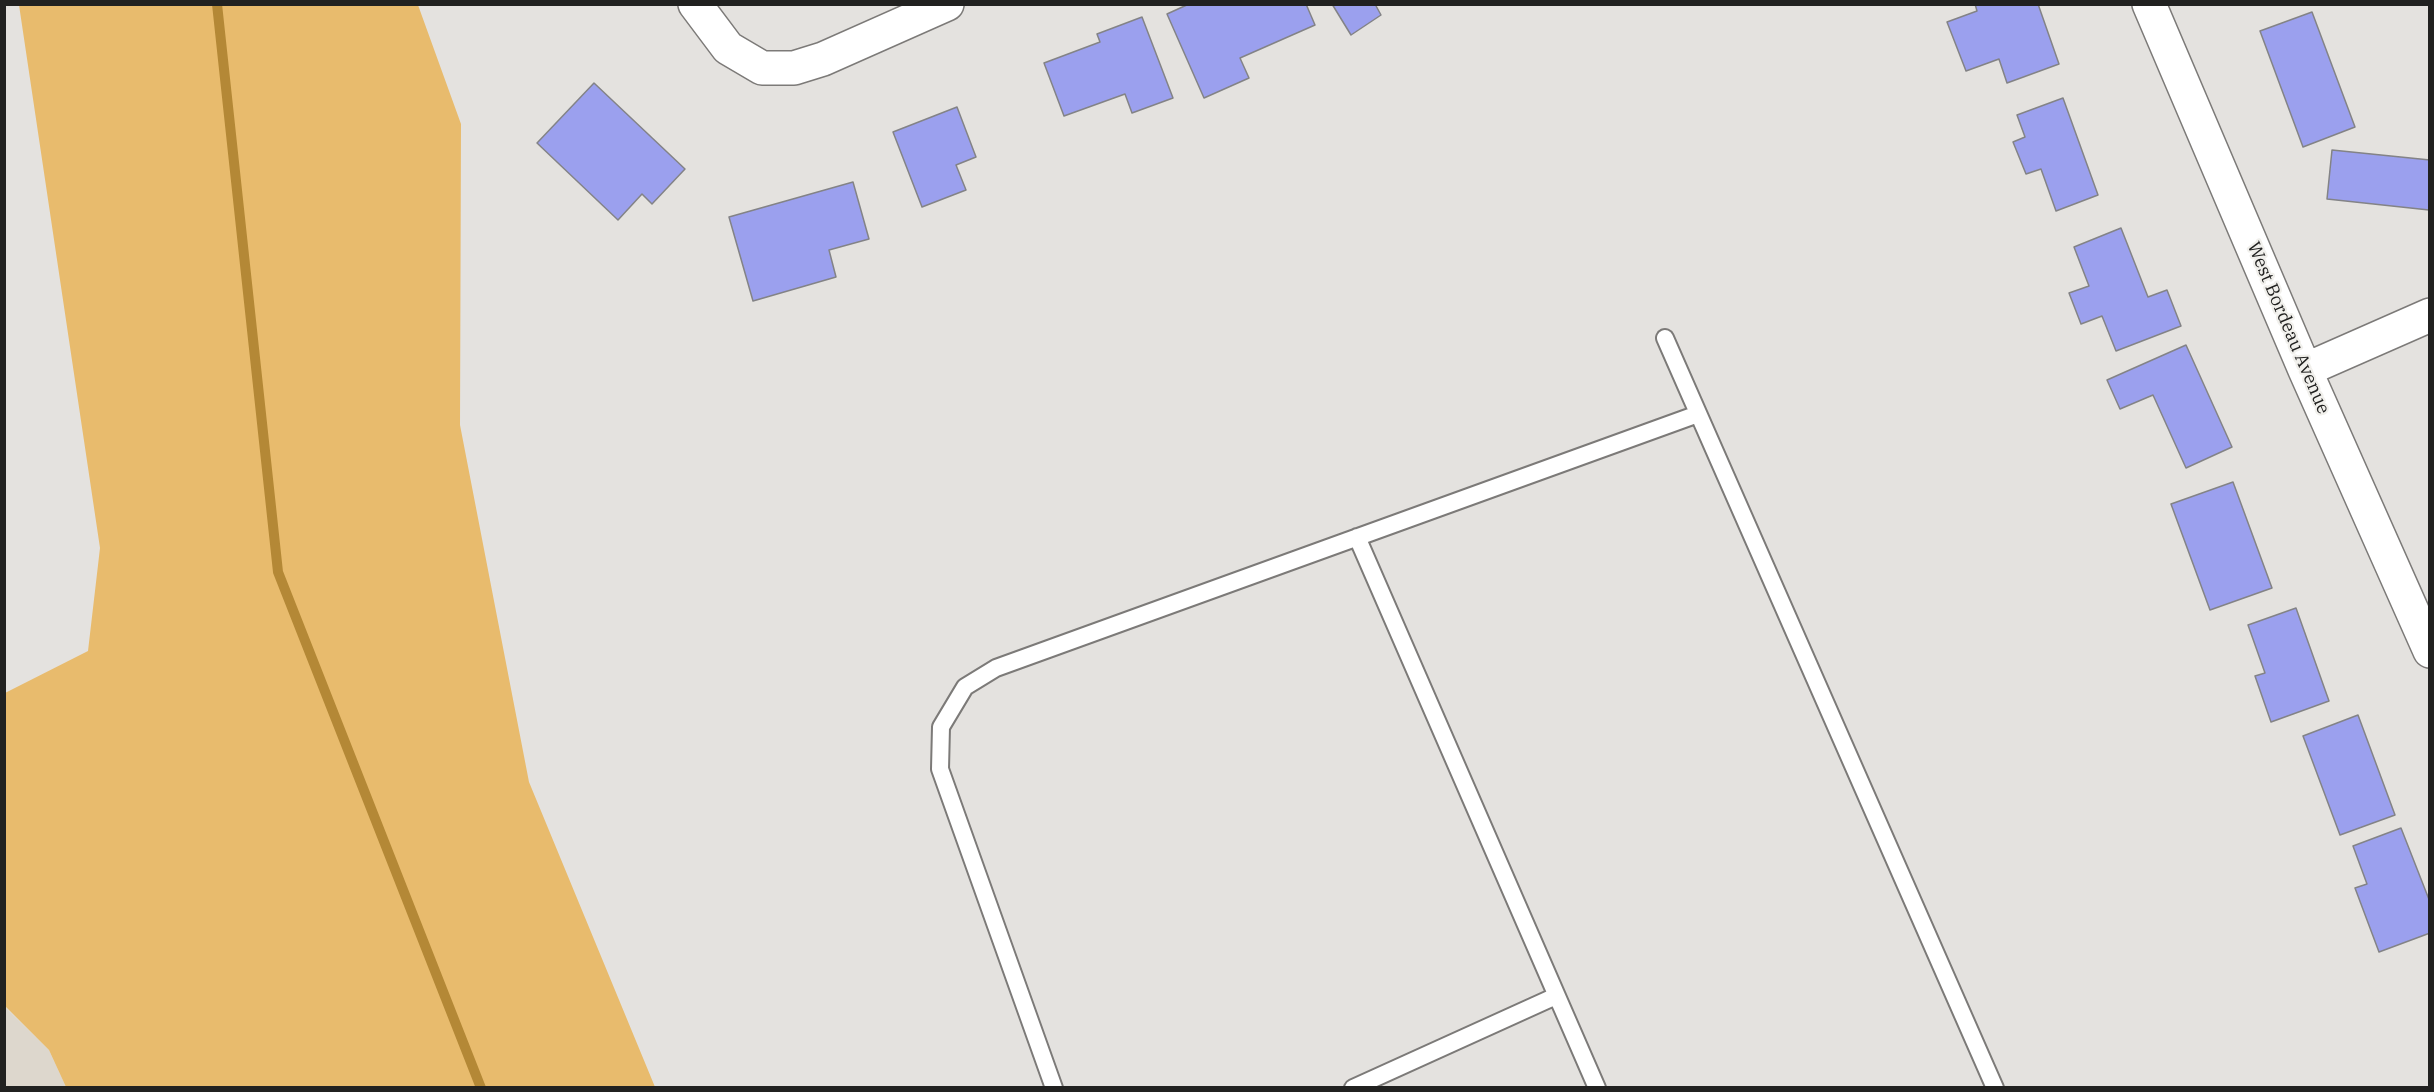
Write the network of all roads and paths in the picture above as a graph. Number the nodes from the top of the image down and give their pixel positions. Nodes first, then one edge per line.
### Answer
1 (695, 4) edge
2 (947, 4) edge
3 (2149, 4) edge
4 (2430, 315) edge
5 (1665, 338) dead end
6 (2305, 370) junction
7 (1698, 414) junction
8 (1357, 537) junction
9 (2430, 651) edge
10 (1556, 996) junction
11 (1054, 1088) edge
12 (1353, 1088) edge
13 (1597, 1088) edge
14 (1995, 1088) edge

1 - 2 street
3 - 6 street, West Bordeau Avenue
4 - 6 street
5 - 7 lane
6 - 9 street, West Bordeau Avenue
7 - 8 lane
7 - 14 lane
8 - 10 lane
8 - 11 lane
10 - 12 lane
10 - 13 lane

